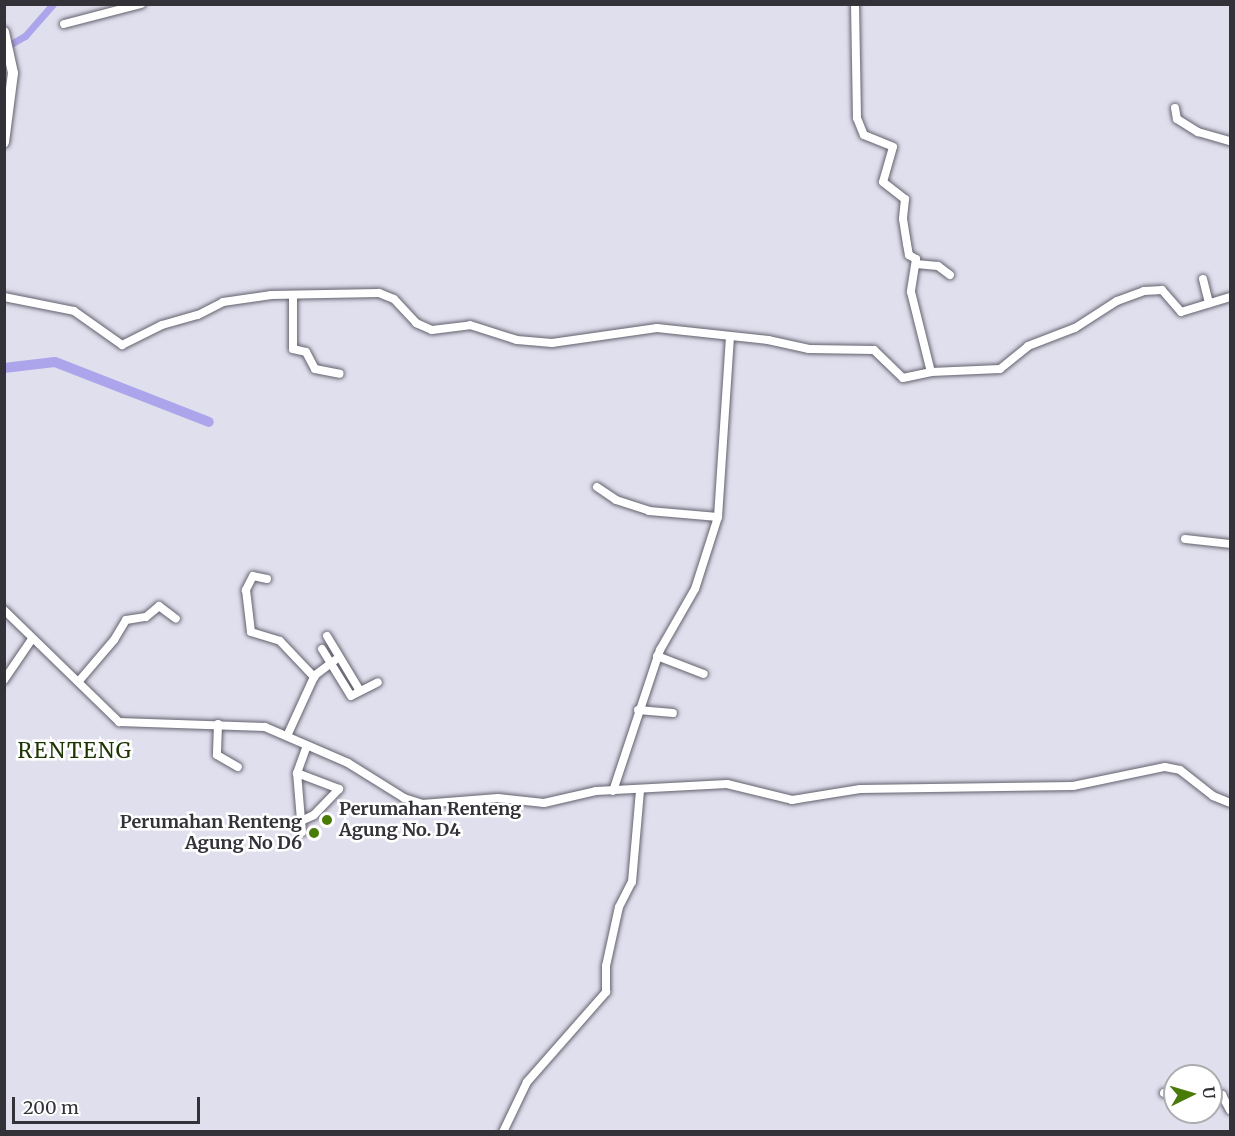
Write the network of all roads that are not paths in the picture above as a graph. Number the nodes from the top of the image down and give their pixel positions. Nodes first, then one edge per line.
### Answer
1 (141, 4) edge
2 (855, 4) edge
3 (64, 24) dead end
4 (5, 34) edge
5 (1175, 108) dead end
6 (1230, 141) edge
7 (4, 142) edge
8 (916, 264) junction
9 (950, 275) dead end
10 (1203, 279) dead end
11 (293, 295) junction
12 (4, 297) edge
13 (1230, 297) edge
14 (1209, 303) junction
15 (730, 336) junction
16 (931, 372) junction
17 (340, 374) dead end
18 (597, 488) dead end
19 (718, 517) junction
20 (1185, 538) dead end
21 (1230, 544) edge
22 (267, 579) dead end
23 (4, 610) edge
24 (176, 619) dead end
25 (327, 636) dead end
26 (32, 639) junction
27 (322, 649) dead end
28 (657, 656) junction
29 (335, 660) junction
30 (704, 674) dead end
31 (314, 676) junction
32 (4, 680) edge
33 (79, 681) junction
34 (378, 682) dead end
35 (638, 710) junction
36 (674, 713) dead end
37 (218, 724) junction
38 (287, 736) junction
39 (307, 746) junction
40 (238, 767) dead end
41 (297, 773) junction
42 (613, 791) junction
43 (640, 791) junction
44 (1230, 803) edge
45 (301, 821) junction
46 (302, 832) dead end
47 (503, 1131) edge

1 - 3 street
2 - 8 street
4 - 7 main road
5 - 6 street
8 - 9 street
8 - 16 street
10 - 14 street
11 - 12 street
11 - 15 street
11 - 17 street
13 - 14 street
14 - 16 street
15 - 16 street
15 - 19 street
18 - 19 street
19 - 28 street
20 - 21 street
22 - 31 street
23 - 26 street
24 - 33 street
25 - 29 street
26 - 32 street
26 - 33 street
27 - 29 street
28 - 30 street
28 - 35 street
29 - 31 street
29 - 34 street
31 - 38 street
33 - 37 street
35 - 36 street
35 - 42 street
37 - 38 street
37 - 40 street
38 - 39 street
39 - 41 street
39 - 42 street
41 - 45 street
41 - 45 street
42 - 43 street
43 - 44 street
43 - 47 street
45 - 46 street

